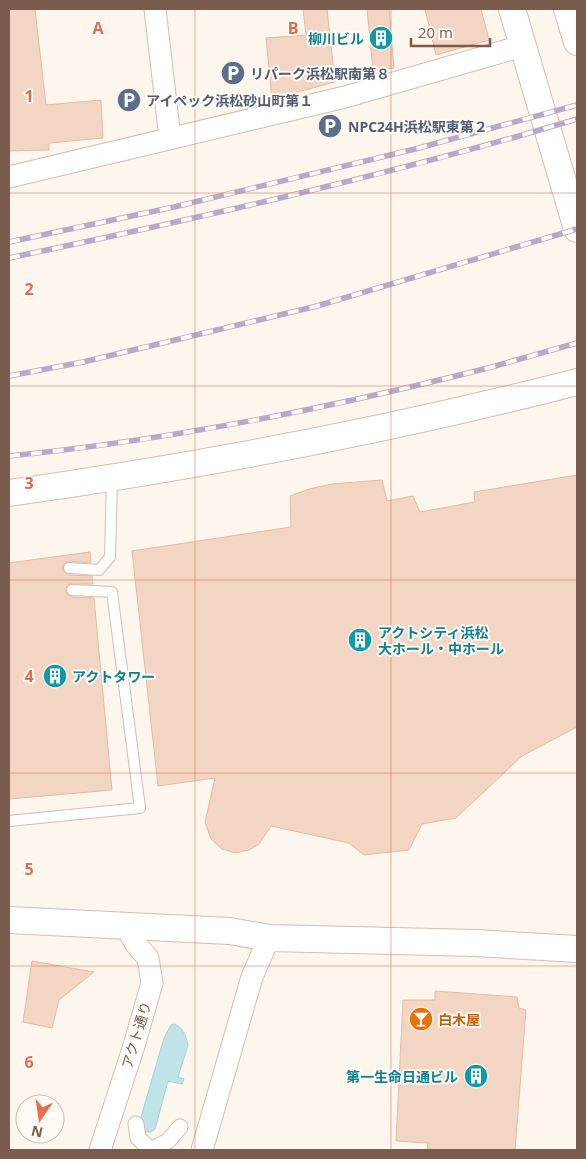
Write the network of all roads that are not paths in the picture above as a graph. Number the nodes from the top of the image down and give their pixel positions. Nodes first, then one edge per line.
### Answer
1 (155, 9) edge
2 (512, 9) edge
3 (522, 46) junction
4 (170, 138) junction
5 (9, 177) edge
6 (577, 229) edge
7 (577, 382) edge
8 (112, 478) junction
9 (9, 493) edge
10 (69, 568) dead end
11 (72, 590) dead end
12 (9, 821) edge
13 (9, 920) edge
14 (125, 925) junction
15 (270, 938) junction
16 (577, 949) edge
17 (136, 1124) dead end
18 (180, 1127) dead end
19 (100, 1150) edge
20 (150, 1150) edge
21 (202, 1150) edge

1 - 4 street
2 - 3 street
3 - 4 street
3 - 6 street
4 - 5 street
7 - 8 street
8 - 9 street
8 - 10 lane
11 - 12 lane
13 - 14 street
14 - 15 street
14 - 19 street, アクト通り
15 - 16 street
15 - 21 street
17 - 20 street
18 - 20 street

